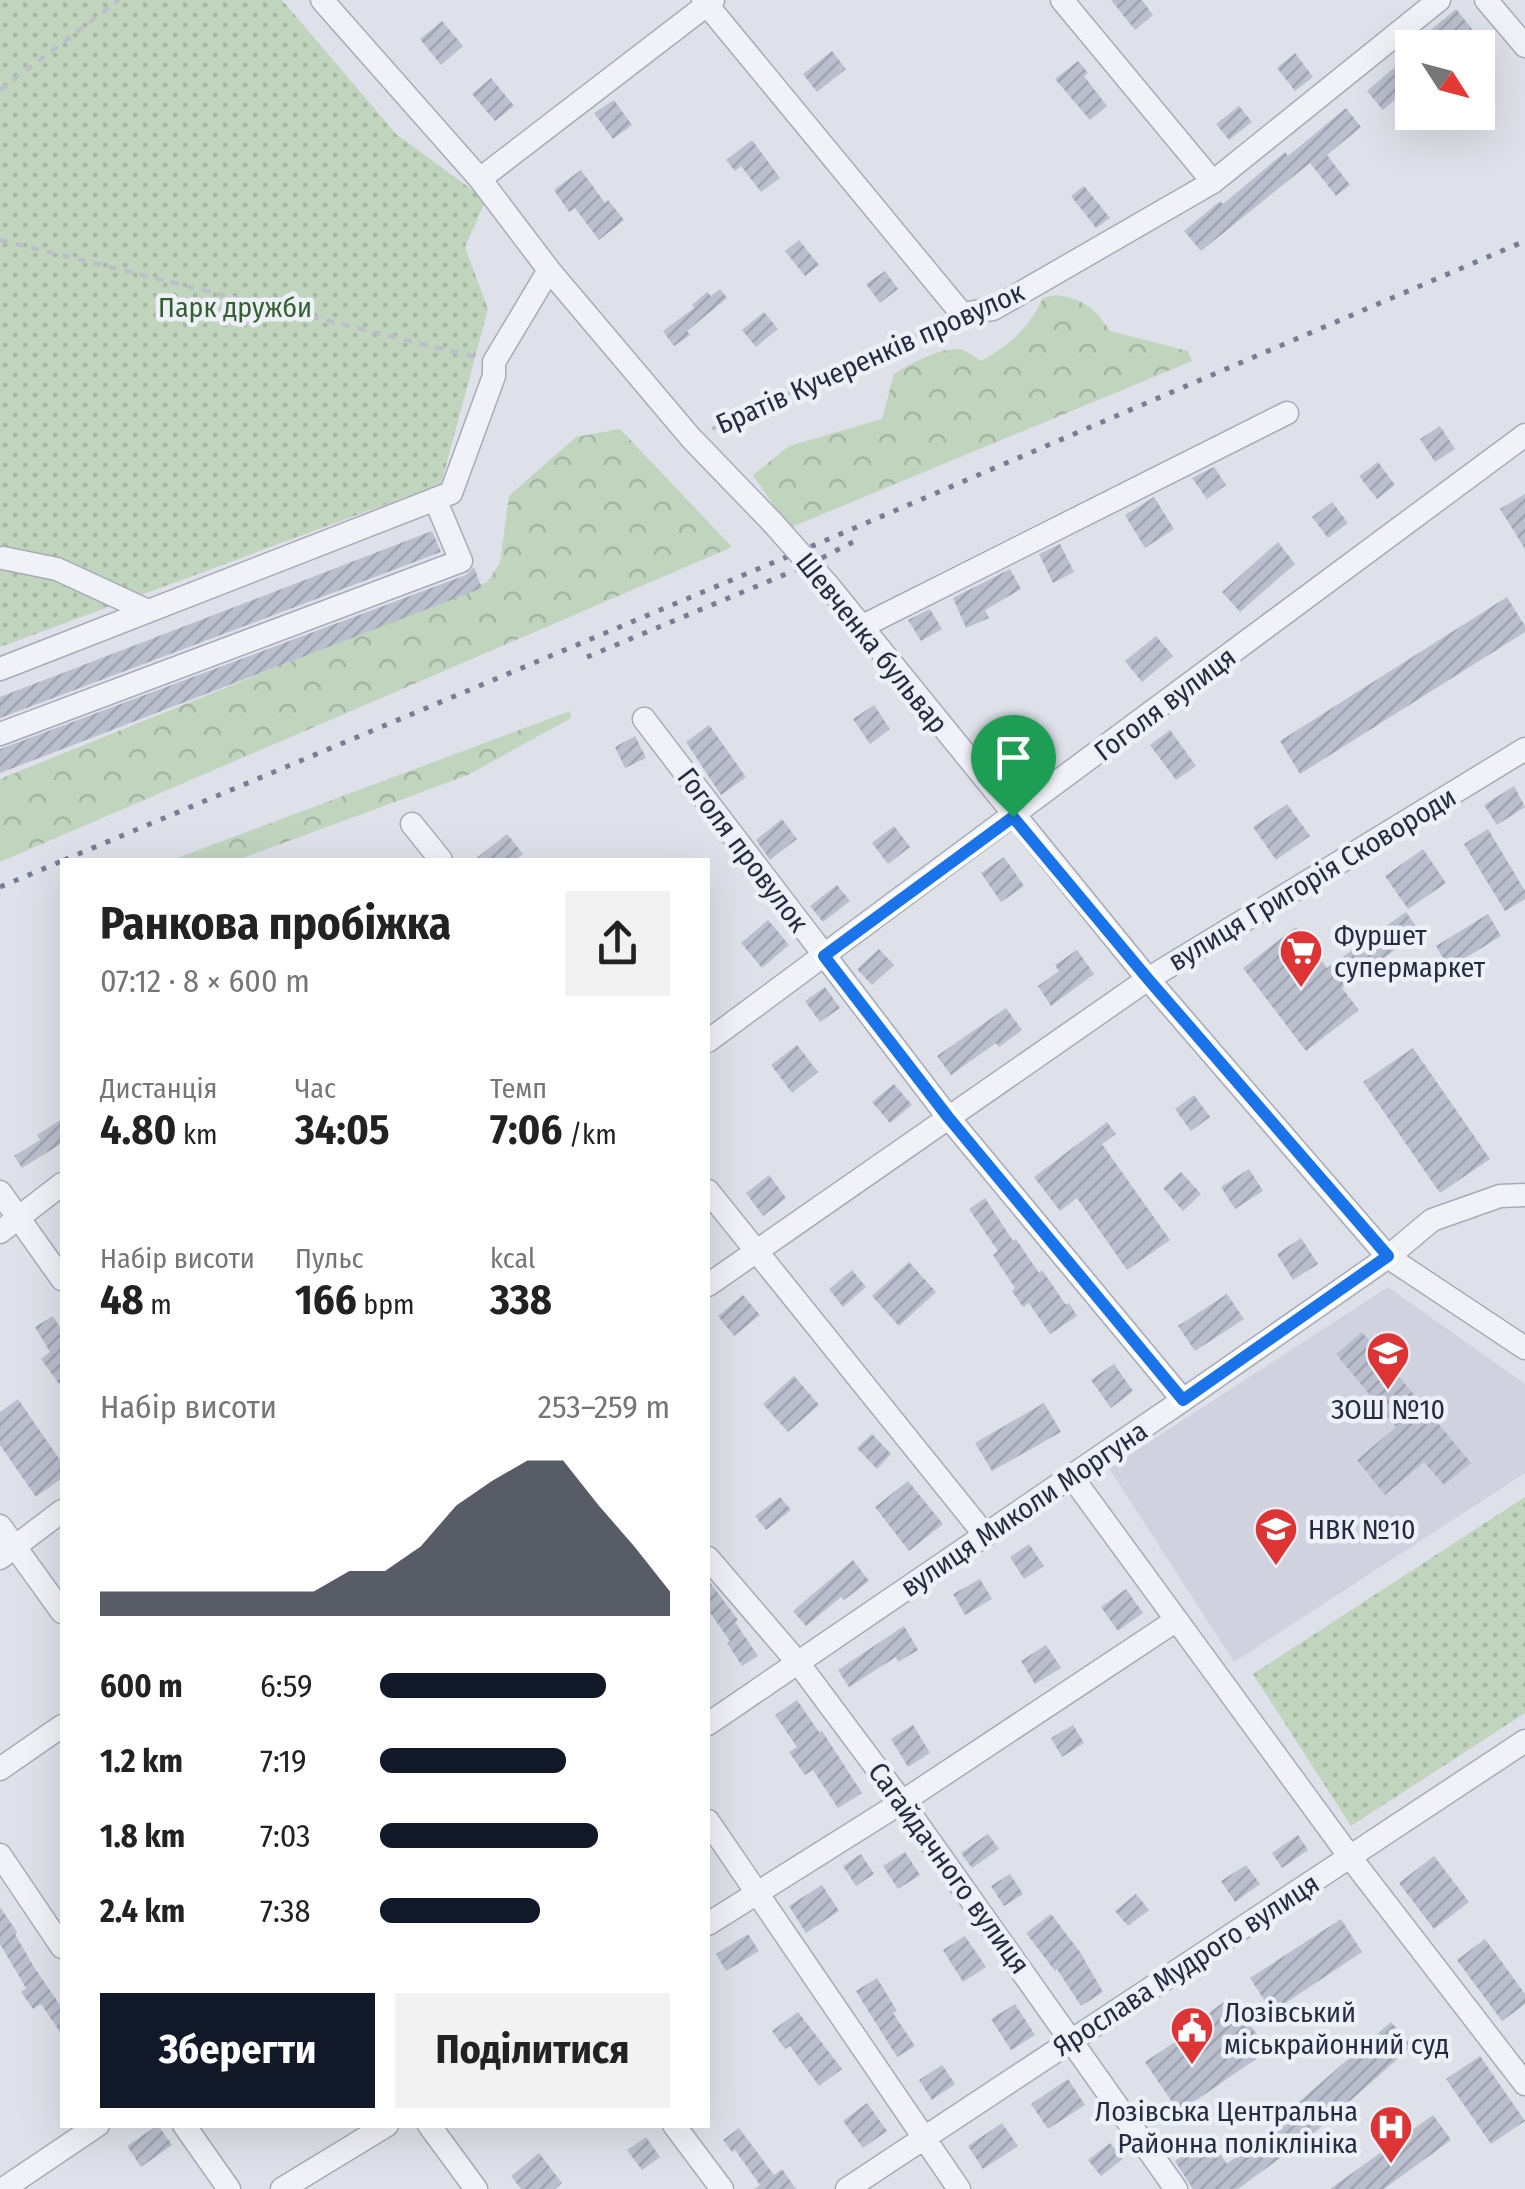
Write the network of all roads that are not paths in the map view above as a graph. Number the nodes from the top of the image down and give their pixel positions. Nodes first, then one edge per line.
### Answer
1 (322, 0) edge
2 (1062, 0) edge
3 (1439, 0) edge
4 (1486, 0) edge
5 (707, 2) edge
6 (1525, 46) edge
7 (480, 179) junction
8 (1213, 182) junction
9 (549, 270) junction
10 (1287, 413) dead end
11 (1525, 435) edge
12 (435, 499) junction
13 (3, 558) dead end
14 (148, 611) junction
15 (861, 627) junction
16 (0, 668) edge
17 (644, 718) dead end
18 (0, 734) edge
19 (1525, 750) edge
20 (1013, 817) junction
21 (412, 824) dead end
22 (439, 858) edge
23 (824, 956) junction
24 (1148, 979) junction
25 (710, 1040) edge
26 (948, 1117) junction
27 (60, 1186) edge
28 (0, 1192) edge
29 (710, 1194) edge
30 (1525, 1195) edge
31 (9, 1225) edge
32 (755, 1253) junction
33 (1388, 1256) junction
34 (60, 1277) edge
35 (710, 1284) edge
36 (1525, 1348) edge
37 (1183, 1400) junction
38 (1072, 1477) junction
39 (60, 1513) edge
40 (0, 1526) edge
41 (985, 1535) junction
42 (8, 1552) edge
43 (710, 1560) edge
44 (60, 1610) edge
45 (1175, 1621) junction
46 (799, 1664) junction
47 (710, 1723) edge
48 (60, 1727) edge
49 (1525, 1741) edge
50 (0, 1768) edge
51 (902, 1802) junction
52 (710, 1824) edge
53 (0, 1856) edge
54 (1350, 1857) junction
55 (757, 1892) junction
56 (710, 1923) edge
57 (60, 1944) edge
58 (1073, 2040) junction
59 (1525, 2084) edge
60 (94, 2128) edge
61 (186, 2128) edge
62 (382, 2128) edge
63 (431, 2128) edge
64 (676, 2128) edge
65 (923, 2139) junction
66 (3, 2189) edge
67 (229, 2189) edge
68 (282, 2189) edge
69 (476, 2189) edge
70 (722, 2189) edge
71 (846, 2189) edge
72 (959, 2189) edge
73 (1176, 2189) edge

1 - 7 street, Шевченка бульвар
2 - 8 street
3 - 8 street, Братів Кучеренків провулок
4 - 6 street
5 - 7 street
5 - 8 street, Братів Кучеренків провулок
7 - 9 street, Шевченка бульвар
9 - 12 street
9 - 15 street, Шевченка бульвар, bridge
10 - 15 street
11 - 20 street, Гоголя вулиця
12 - 14 street
12 - 18 street
13 - 14 street
14 - 16 street
15 - 20 street, Шевченка бульвар
17 - 23 street, Гоголя провулок
19 - 24 street, вулиця Григорія Сковороди
20 - 23 street, Гоголя вулиця
20 - 24 street, Шевченка бульвар
21 - 22 street
23 - 25 street, Гоголя вулиця
23 - 26 street, Гоголя провулок
24 - 26 street, вулиця Григорія Сковороди
24 - 33 street, Шевченка бульвар
26 - 32 street, вулиця Григорія Сковороди
26 - 37 street, Гоголя провулок
27 - 31 street
28 - 31 street
29 - 32 street
30 - 33 street, вулиця Миколи Моргуна
31 - 34 street
32 - 35 street, вулиця Григорія Сковороди
32 - 41 street
33 - 36 street, Шевченка бульвар
33 - 37 street, вулиця Миколи Моргуна
37 - 38 street, вулиця Миколи Моргуна
38 - 41 street, вулиця Миколи Моргуна
38 - 45 street
39 - 42 street
40 - 42 street
41 - 46 street, вулиця Миколи Моргуна
42 - 44 street
43 - 46 street, Сагайдачного вулиця
45 - 51 street
45 - 54 street
46 - 47 street, вулиця Миколи Моргуна
46 - 51 street, Сагайдачного вулиця
48 - 50 street
49 - 54 street, Ярослава Мудрого вулиця
51 - 55 street
51 - 58 street, Сагайдачного вулиця
52 - 55 street
53 - 57 street
54 - 58 street, Ярослава Мудрого вулиця
54 - 59 street
55 - 56 street
55 - 65 street
58 - 65 street, Ярослава Мудрого вулиця
58 - 73 street, Сагайдачного вулиця
60 - 66 street
61 - 67 street
62 - 68 street
63 - 69 street
64 - 70 street
65 - 71 street, Ярослава Мудрого вулиця
65 - 72 street

